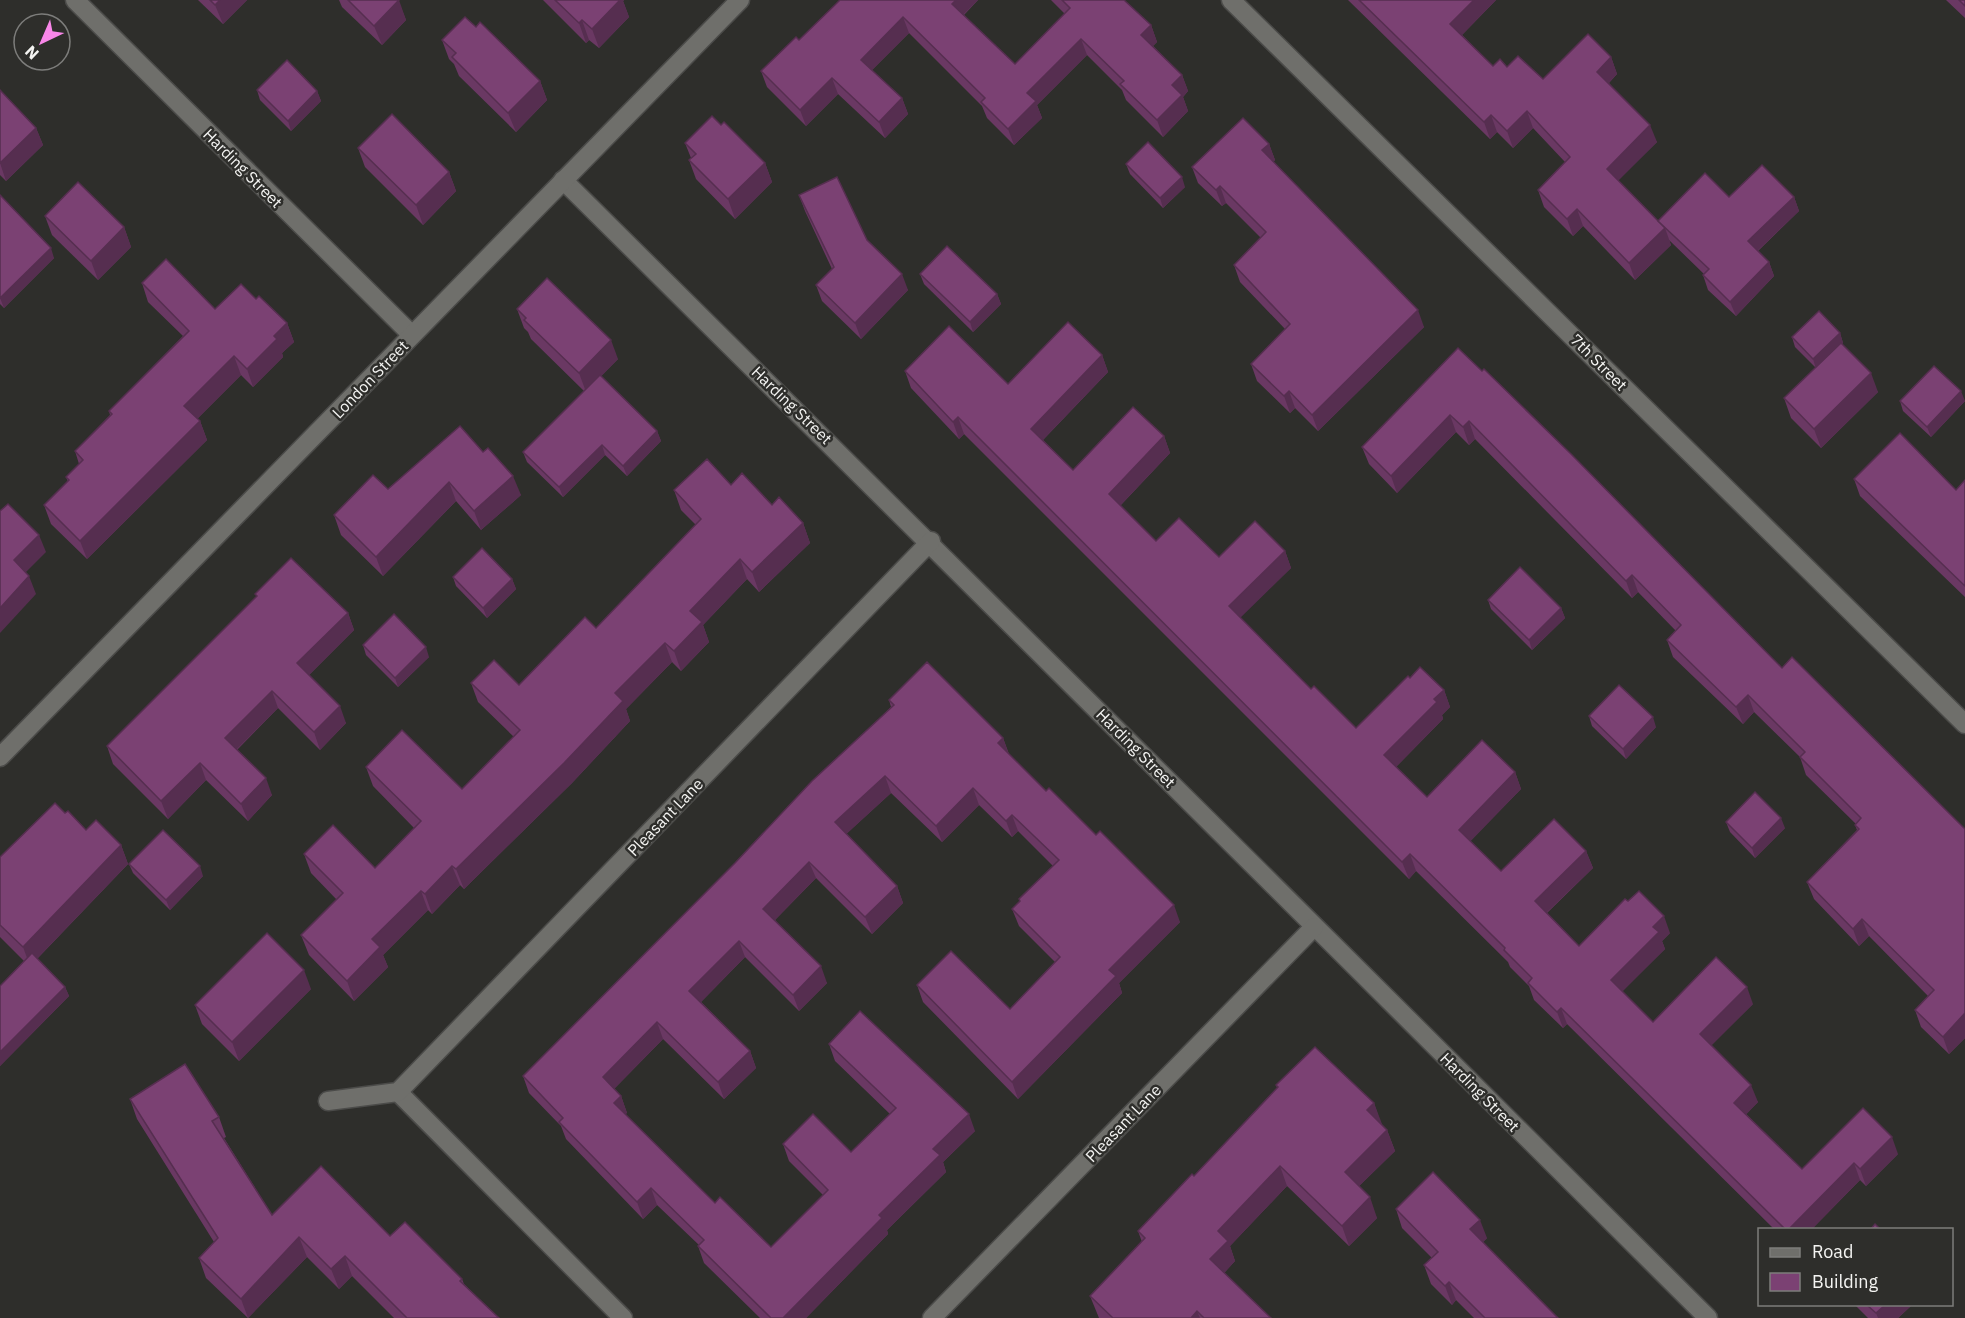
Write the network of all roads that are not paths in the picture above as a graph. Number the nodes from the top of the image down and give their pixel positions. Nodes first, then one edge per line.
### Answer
1 (75, 0) edge
2 (740, 0) edge
3 (1232, 0) edge
4 (563, 180) junction
5 (412, 335) junction
6 (931, 541) junction
7 (1965, 724) edge
8 (0, 758) edge
9 (1314, 927) junction
10 (398, 1092) junction
11 (328, 1101) dead end
12 (623, 1318) edge
13 (932, 1318) edge
14 (1708, 1318) edge

1 - 5 street, Harding Street
2 - 4 street, London Street
3 - 7 street, 7th Street
4 - 5 street, London Street
4 - 6 street, Harding Street
5 - 8 street, London Street
6 - 9 street, Harding Street
6 - 10 street, Pleasant Lane
9 - 13 street, Pleasant Lane
9 - 14 street, Harding Street
10 - 11 street
10 - 12 street

